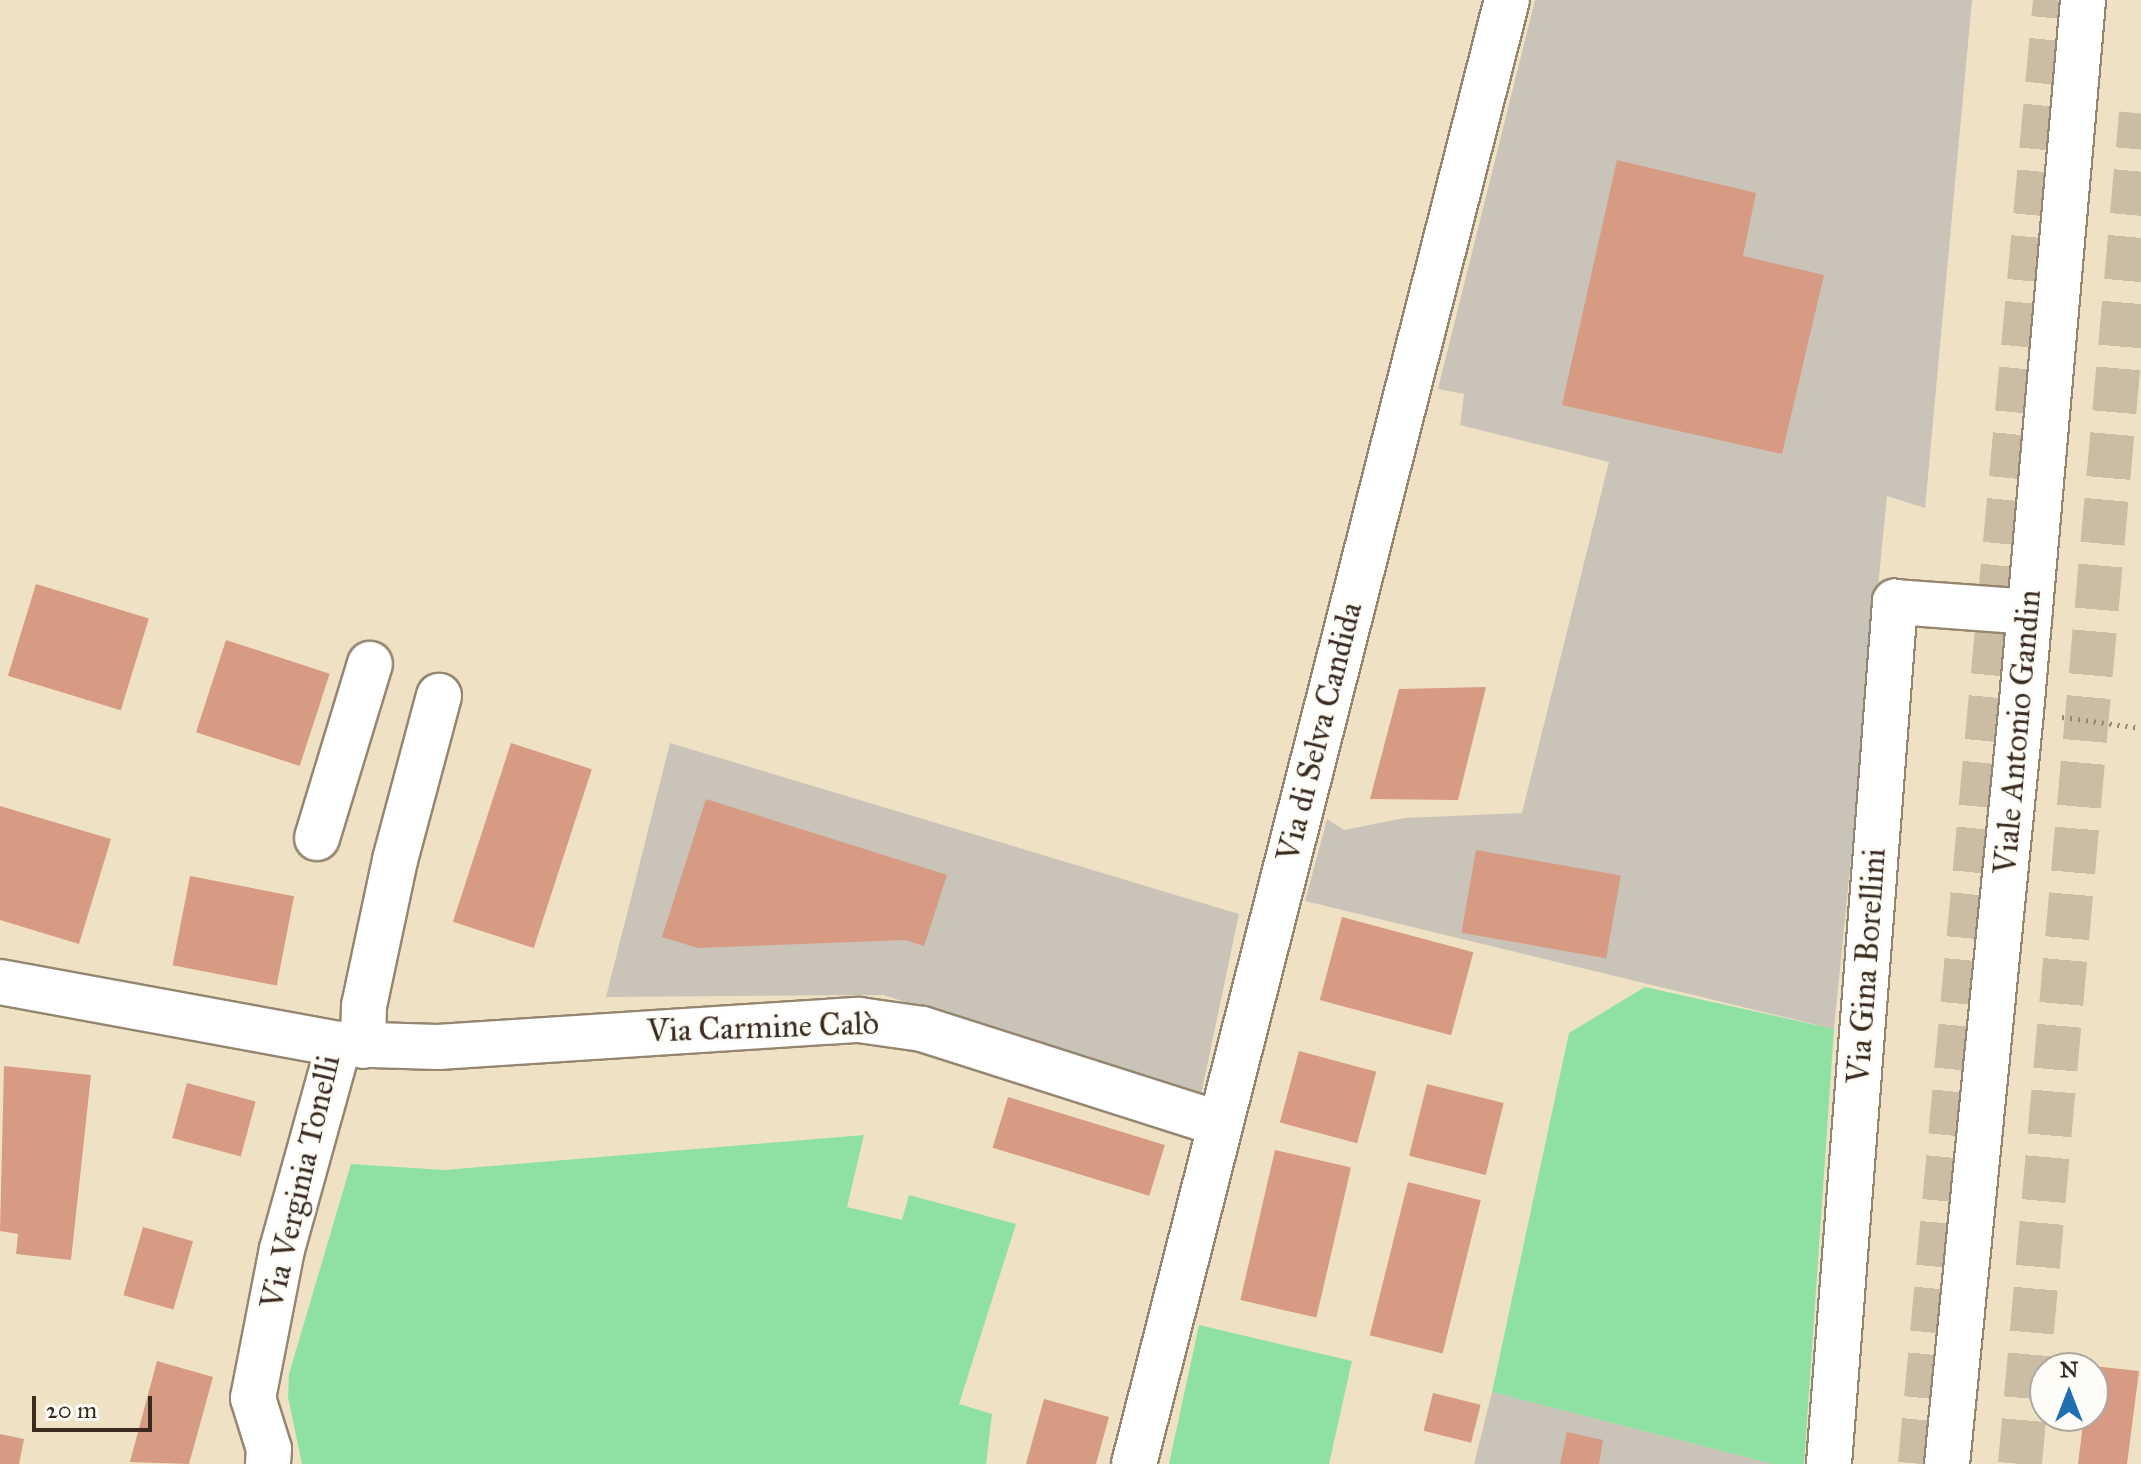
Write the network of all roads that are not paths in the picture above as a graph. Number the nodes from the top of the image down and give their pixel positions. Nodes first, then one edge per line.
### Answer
1 (1507, 0) edge
2 (2083, 0) edge
3 (2030, 612) junction
4 (370, 664) dead end
5 (439, 696) dead end
6 (317, 838) dead end
7 (0, 982) edge
8 (351, 1045) junction
9 (1219, 1124) junction
10 (268, 1464) edge
11 (1134, 1464) edge
12 (1829, 1464) edge
13 (1947, 1464) edge

1 - 9 street, Via di Selva Candida
2 - 3 street, Viale Antonio Gandin
3 - 12 street, Via Gina Borellini
3 - 13 street, Viale Antonio Gandin
4 - 6 street
5 - 8 street
7 - 8 street, Via Verginia Tonelli
8 - 9 street, Via Carmine Calò
8 - 10 street, Via Verginia Tonelli
9 - 11 street, Via di Selva Candida

